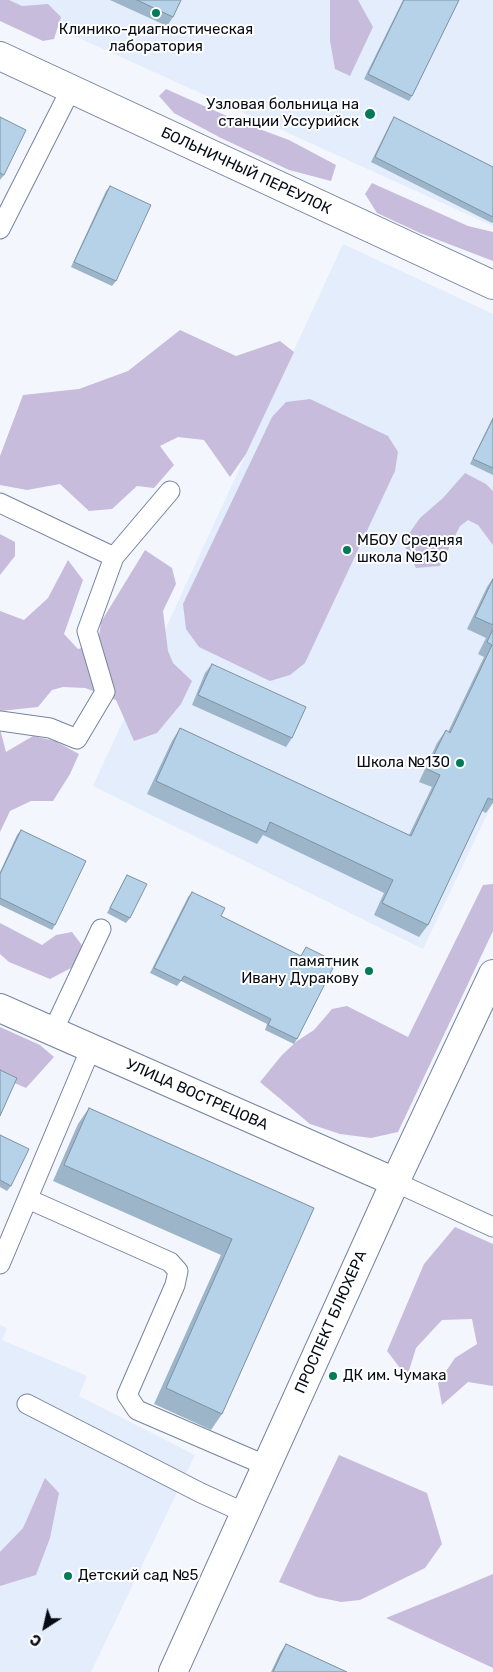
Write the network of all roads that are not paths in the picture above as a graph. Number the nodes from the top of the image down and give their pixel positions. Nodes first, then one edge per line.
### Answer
1 (0, 56) edge
2 (70, 91) junction
3 (0, 229) edge
4 (493, 285) edge
5 (170, 491) dead end
6 (0, 503) edge
7 (114, 558) junction
8 (0, 721) edge
9 (101, 929) dead end
10 (493, 974) edge
11 (0, 1008) edge
12 (53, 1031) junction
13 (91, 1048) junction
14 (395, 1182) junction
15 (28, 1199) junction
16 (493, 1226) edge
17 (0, 1264) edge
18 (27, 1404) dead end
19 (267, 1466) junction
20 (246, 1513) junction
21 (173, 1672) edge

1 - 2 street, БОЛЬНИЧНЫЙ ПЕРЕУЛОК
2 - 3 lane
2 - 4 street, БОЛЬНИЧНЫЙ ПЕРЕУЛОК
5 - 7 lane
6 - 7 lane
7 - 8 lane
9 - 12 lane
10 - 14 street, ПРОСПЕКТ БЛЮХЕРА
11 - 12 street, УЛИЦА ВОСТРЕЦОВА
12 - 13 street, УЛИЦА ВОСТРЕЦОВА
13 - 14 street, УЛИЦА ВОСТРЕЦОВА
13 - 15 lane
14 - 16 lane
14 - 19 street, ПРОСПЕКТ БЛЮХЕРА
15 - 17 lane
15 - 19 lane
18 - 20 lane
19 - 20 street, ПРОСПЕКТ БЛЮХЕРА
20 - 21 street, ПРОСПЕКТ БЛЮХЕРА

